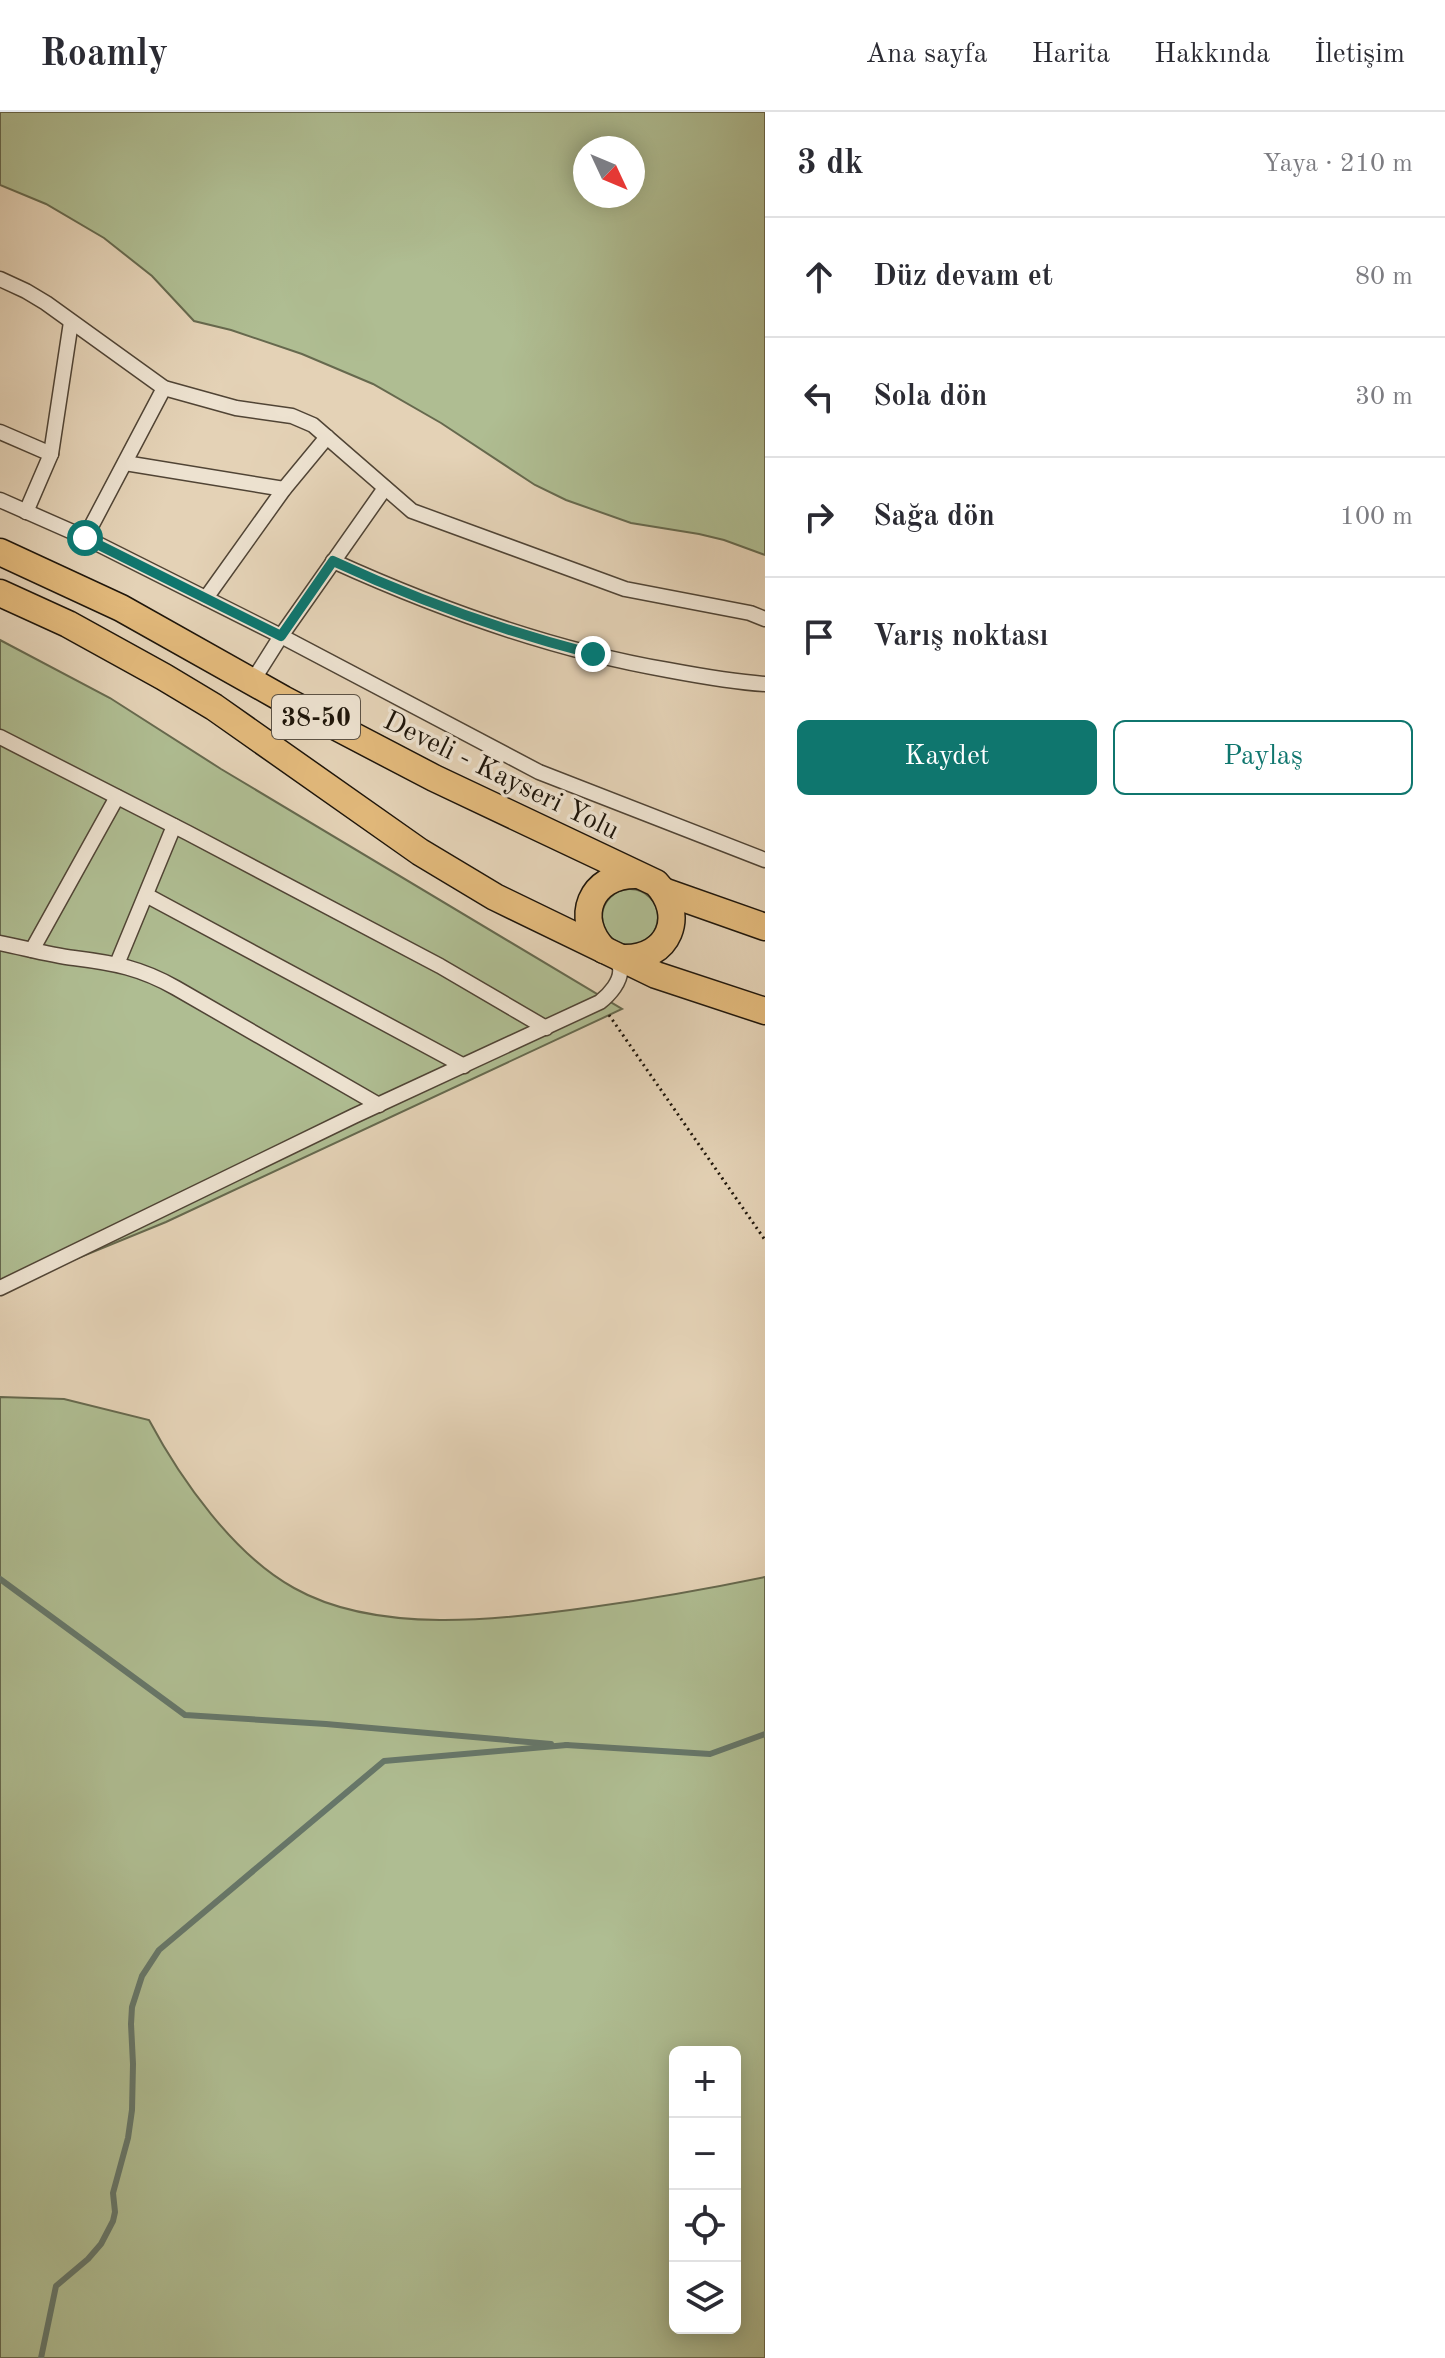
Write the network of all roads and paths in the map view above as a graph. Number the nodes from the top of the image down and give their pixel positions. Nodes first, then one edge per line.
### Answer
1 (0, 279) edge
2 (71, 322) junction
3 (164, 388) junction
4 (0, 432) edge
5 (327, 437) junction
6 (51, 454) junction
7 (125, 463) junction
8 (385, 488) junction
9 (284, 489) junction
10 (0, 500) edge
11 (26, 512) junction
12 (85, 538) junction
13 (0, 552) edge
14 (333, 561) junction
15 (0, 593) edge
16 (206, 598) junction
17 (765, 619) edge
18 (281, 636) junction
19 (252, 682) junction
20 (765, 684) edge
21 (0, 737) edge
22 (117, 797) junction
23 (174, 826) junction
24 (765, 860) edge
25 (635, 875) junction
26 (663, 891) junction
27 (146, 895) junction
28 (765, 927) edge
29 (0, 943) edge
30 (32, 950) junction
31 (614, 955) junction
32 (117, 964) junction
33 (600, 1002) junction
34 (765, 1011) edge
35 (546, 1028) junction
36 (464, 1066) junction
37 (379, 1105) junction
38 (765, 1240) edge
39 (0, 1288) edge

1 - 2 street
2 - 3 street
2 - 6 street
3 - 5 street
3 - 7 street
4 - 6 street
5 - 8 street
5 - 9 street
6 - 11 street
7 - 9 street
7 - 12 street
8 - 14 street
8 - 17 street
9 - 16 street
10 - 11 street
11 - 12 street
12 - 16 street
13 - 19 highway, Develi - Kayseri Yolu / 38-50
14 - 18 street
14 - 20 street
15 - 31 highway, 38-50
16 - 18 street
18 - 19 street
18 - 24 street
19 - 25 highway, Develi - Kayseri Yolu / 38-50
21 - 22 street
22 - 23 street
22 - 30 street
23 - 27 street
23 - 35 street
25 - 26 highway, Develi - Kayseri Yolu
25 - 31 highway, Develi - Kayseri Yolu
26 - 28 highway, Develi - Kayseri Yolu
26 - 31 highway
27 - 32 street
27 - 36 street
29 - 30 street
30 - 32 street
31 - 33 street
31 - 34 highway, 38-50
32 - 37 street
33 - 35 street
33 - 38 path
35 - 36 street
36 - 37 street
37 - 39 street

